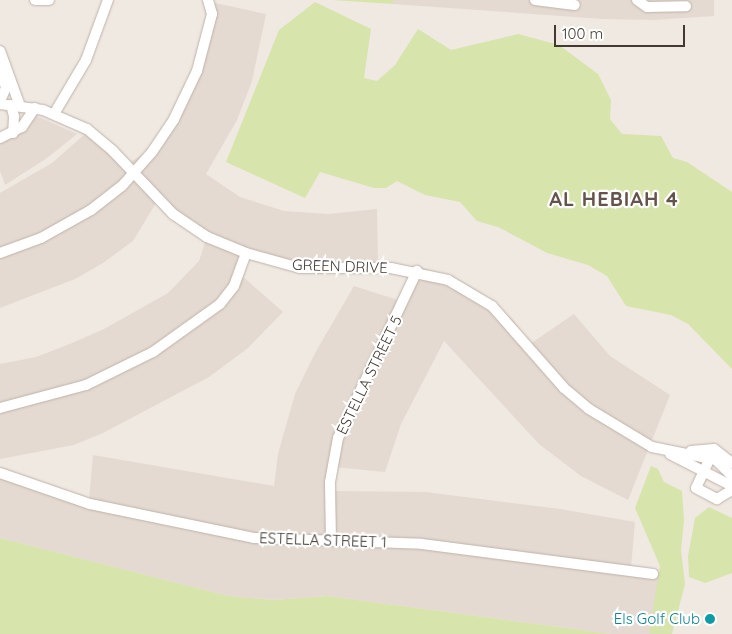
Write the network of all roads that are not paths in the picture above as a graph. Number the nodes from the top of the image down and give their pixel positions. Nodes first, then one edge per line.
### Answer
1 (35, 0) edge
2 (49, 0) edge
3 (108, 0) edge
4 (208, 0) edge
5 (535, 0) edge
6 (637, 0) edge
7 (575, 5) dead end
8 (686, 6) dead end
9 (0, 51) edge
10 (0, 68) edge
11 (8, 104) edge
12 (35, 108) junction
13 (54, 114) junction
14 (13, 133) junction
15 (0, 138) edge
16 (133, 173) junction
17 (0, 253) edge
18 (246, 254) junction
19 (417, 271) junction
20 (0, 408) edge
21 (667, 452) junction
22 (681, 454) junction
23 (710, 458) junction
24 (732, 463) edge
25 (0, 473) edge
26 (702, 473) junction
27 (732, 476) edge
28 (732, 486) edge
29 (732, 490) edge
30 (331, 541) junction
31 (653, 574) dead end

1 - 2 street
3 - 13 street
4 - 16 street
5 - 7 street
6 - 8 street
9 - 11 street
10 - 11 street
11 - 12 street, GREEN DRIVE
11 - 14 street
12 - 13 street, GREEN DRIVE
12 - 14 street
13 - 16 street, GREEN DRIVE
14 - 15 street
16 - 17 street
16 - 18 street, GREEN DRIVE
18 - 19 street, GREEN DRIVE
18 - 20 street
19 - 21 street, GREEN DRIVE
19 - 30 street, ESTELLA STREET 5
21 - 22 street, GREEN DRIVE
21 - 26 street, GREEN DRIVE
22 - 23 street, GREEN DRIVE
22 - 24 street
23 - 26 street
23 - 27 street
25 - 30 street, ESTELLA STREET 1
26 - 28 street, GREEN DRIVE
26 - 29 street
30 - 31 street, ESTELLA STREET 1

